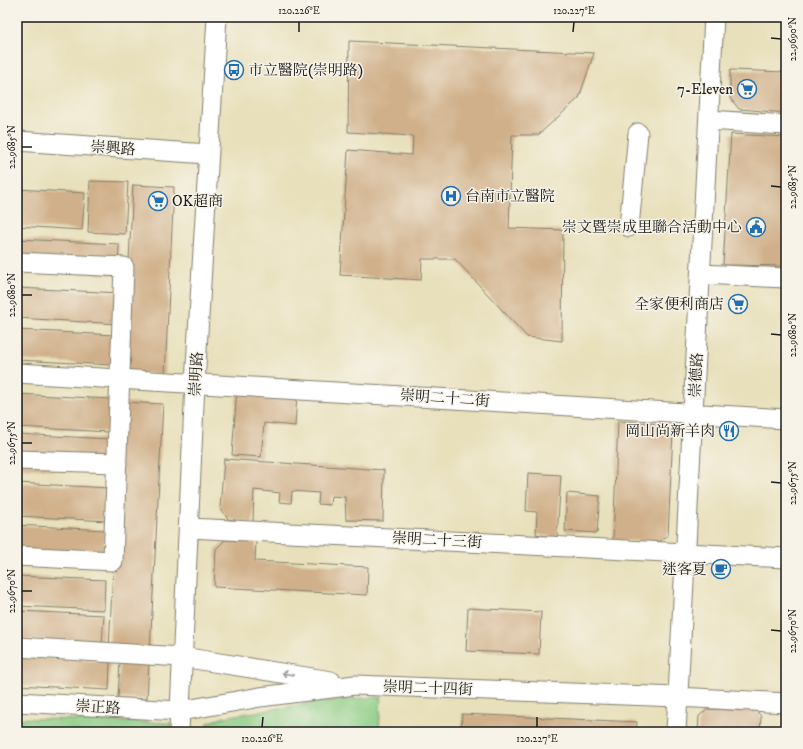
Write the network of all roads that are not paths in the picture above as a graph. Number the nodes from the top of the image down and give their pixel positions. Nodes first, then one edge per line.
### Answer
1 (217, 17) edge
2 (714, 17) edge
3 (709, 120) junction
4 (786, 125) edge
5 (638, 133) dead end
6 (17, 141) edge
7 (208, 154) junction
8 (629, 227) dead end
9 (17, 262) edge
10 (701, 274) junction
11 (786, 278) edge
12 (17, 373) edge
13 (120, 379) junction
14 (195, 383) junction
15 (694, 413) junction
16 (786, 419) edge
17 (17, 460) edge
18 (117, 463) junction
19 (188, 528) junction
20 (686, 553) junction
21 (17, 556) edge
22 (786, 558) edge
23 (17, 647) edge
24 (182, 657) junction
25 (355, 685) junction
26 (678, 697) junction
27 (17, 702) edge
28 (786, 703) edge
29 (180, 712) junction
30 (179, 732) edge
31 (676, 732) edge

1 - 7 street, 崇明路
2 - 3 street, 崇德路
3 - 4 street
3 - 10 street, 崇德路
5 - 8 street
6 - 7 street, 崇興路
7 - 14 street, 崇明路
9 - 13 street
10 - 11 street
10 - 15 street, 崇德路
12 - 13 street, 崇明二十二街
13 - 14 street, 崇明二十二街
13 - 18 street
14 - 15 street, 崇明二十二街
14 - 19 street, 崇明路
15 - 16 street, 崇明二十二街
15 - 20 street, 崇德路
17 - 18 street
18 - 21 street
19 - 20 street, 崇明二十三街
19 - 24 street, 崇明路
20 - 22 street, 崇明二十三街
20 - 26 street, 崇德路
23 - 24 street
25 -> 24 street
24 - 29 street, 崇明路
25 - 26 street, 崇明二十四街
25 - 29 street, 崇明二十四街
26 - 28 street, 崇明二十四街
26 - 31 street, 崇德路
27 - 29 street, 崇正路
29 - 30 street, 崇明路

